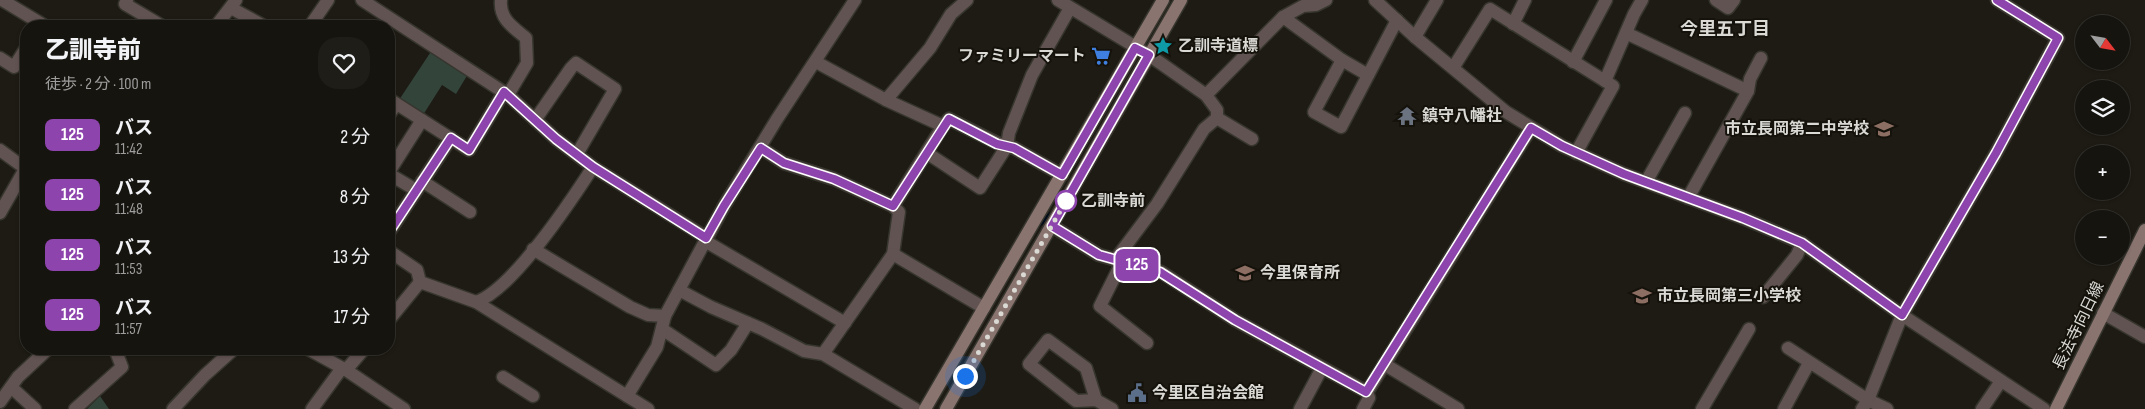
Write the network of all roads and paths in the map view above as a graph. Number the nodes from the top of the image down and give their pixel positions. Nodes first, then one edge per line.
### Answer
1 (2, 0) edge
2 (127, 0) edge
3 (328, 0) edge
4 (362, 0) edge
5 (501, 0) edge
6 (855, 0) edge
7 (967, 0) edge
8 (1058, 0) edge
9 (1163, 0) edge
10 (1181, 0) edge
11 (1326, 0) edge
12 (1375, 0) edge
13 (1438, 0) edge
14 (1525, 0) edge
15 (1606, 0) edge
16 (1642, 0) edge
17 (1716, 0) edge
18 (1734, 0) edge
19 (1997, 0) edge
20 (1300, 3) edge
21 (234, 4) edge
22 (1070, 8) junction
23 (1283, 17) junction
24 (33, 20) edge
25 (152, 20) edge
26 (221, 20) edge
27 (256, 20) edge
28 (314, 20) edge
29 (393, 20) edge
30 (1397, 20) junction
31 (395, 22) edge
32 (1513, 24) junction
33 (1626, 33) junction
34 (1415, 37) junction
35 (1135, 48) junction
36 (1149, 55) junction
37 (0, 58) edge
38 (20, 58) edge
39 (1762, 58) dead end
40 (1342, 60) junction
41 (816, 62) junction
42 (1573, 62) junction
43 (1453, 68) junction
44 (1368, 75) junction
45 (1605, 81) junction
46 (1748, 91) junction
47 (506, 94) junction
48 (1206, 95) junction
49 (886, 100) junction
50 (395, 103) edge
51 (1685, 113) dead end
52 (1217, 118) junction
53 (422, 120) junction
54 (535, 120) junction
55 (943, 126) junction
56 (1531, 128) junction
57 (451, 138) junction
58 (1252, 139) dead end
59 (1007, 146) junction
60 (761, 148) junction
61 (0, 150) edge
62 (927, 153) junction
63 (1576, 153) junction
64 (577, 154) junction
65 (395, 163) edge
66 (20, 165) edge
67 (593, 167) junction
68 (1062, 175) junction
69 (395, 176) edge
70 (20, 179) edge
71 (1646, 182) junction
72 (419, 186) junction
73 (1688, 198) junction
74 (893, 206) junction
75 (470, 212) dead end
76 (0, 213) edge
77 (395, 223) edge
78 (1052, 226) junction
79 (2145, 230) edge
80 (706, 239) junction
81 (1802, 243) junction
82 (533, 249) junction
83 (893, 254) junction
84 (395, 255) edge
85 (1119, 261) junction
86 (420, 282) junction
87 (679, 290) junction
88 (1763, 297) dead end
89 (476, 302) junction
90 (984, 308) junction
91 (2103, 312) junction
92 (395, 313) edge
93 (1902, 315) junction
94 (664, 316) junction
95 (748, 323) junction
96 (845, 323) junction
97 (662, 329) junction
98 (1749, 329) dead end
99 (2145, 337) edge
100 (1147, 343) dead end
101 (1788, 348) dead end
102 (823, 354) junction
103 (42, 355) edge
104 (117, 355) edge
105 (227, 355) edge
106 (319, 355) edge
107 (358, 355) edge
108 (1810, 363) junction
109 (1384, 364) junction
110 (1322, 368) junction
111 (344, 369) junction
112 (503, 377) dead end
113 (2002, 381) junction
114 (11, 387) junction
115 (1366, 392) junction
116 (533, 396) dead end
117 (627, 396) junction
118 (1096, 400) junction
119 (0, 402) edge
120 (389, 405) edge
121 (1865, 405) edge
122 (36, 409) edge
123 (75, 409) edge
124 (173, 409) edge
125 (312, 409) edge
126 (404, 409) edge
127 (648, 409) edge
128 (915, 409) edge
129 (925, 409) edge
130 (946, 409) edge
131 (1112, 409) edge
132 (1300, 409) edge
133 (1363, 409) edge
134 (1458, 409) edge
135 (1702, 409) edge
136 (1784, 409) edge
137 (1887, 409) edge
138 (1982, 409) edge
139 (2044, 409) edge
140 (2056, 409) edge

1 - 24 street
2 - 25 street
3 - 28 street
4 - 29 street
5 - 47 street
6 - 41 street
7 - 49 street
8 - 22 street
9 - 35 street
10 - 36 street
11 - 20 street
12 - 30 street
13 - 34 street
14 - 32 street
15 - 42 street
16 - 33 street
17 - 18 street
19 - 93 street
20 - 23 street
21 - 26 street
21 - 27 street
22 - 35 street
22 - 59 street
23 - 40 street
23 - 48 street
30 - 34 street
30 - 44 street
31 - 47 street
32 - 42 street
32 - 43 street
33 - 45 street
33 - 46 street
34 - 43 street
35 - 36 street
35 - 68 street
36 - 48 street
36 - 78 street
37 - 38 street
39 - 46 street
40 - 44 street
40 - 44 street
41 - 49 street
41 - 60 street
42 - 45 street
43 - 56 street
45 - 63 street
46 - 73 street
47 - 54 street
47 - 57 street
48 - 52 street
49 - 55 street
50 - 53 street
51 - 71 street
52 - 58 street
52 - 85 street
53 - 57 street
53 - 65 street
54 - 64 street
54 - 64 street
55 - 59 street
55 - 62 street
56 - 63 street
56 - 109 street
57 - 72 street
59 - 62 street
59 - 68 street
60 - 74 street
60 - 80 street
61 - 66 street
62 - 74 street
63 - 71 street
64 - 67 street
67 - 80 street
67 - 82 street
68 - 90 street
69 - 72 street
70 - 76 street
71 - 73 street
72 - 75 street
72 - 77 street
73 - 81 street
74 - 83 street
78 - 85 street
78 - 130 street
79 - 91 street, 長法寺向日線
80 - 87 street
80 - 96 street
81 - 88 street
81 - 93 street
82 - 89 street
82 - 94 street
83 - 90 street
83 - 96 street
84 - 86 street
85 - 100 street
85 - 110 street
86 - 89 street
86 - 92 street
87 - 94 street
87 - 95 street
89 - 117 street
90 - 129 street
91 - 99 street
91 - 140 street, 長法寺向日線
93 - 113 street
93 - 121 street
94 - 97 street
95 - 97 street
95 - 102 street
96 - 102 street
97 - 117 street
98 - 135 street
101 - 108 street
102 - 128 street
103 - 114 street
104 - 123 street
105 - 124 street
106 - 111 street
107 - 111 street
108 - 121 street
108 - 136 street
109 - 115 street
109 - 134 street
110 - 115 street
110 - 132 street
111 - 120 street
111 - 125 street
112 - 116 street
113 - 138 street
113 - 139 street
114 - 119 street
114 - 122 street
115 - 133 street
117 - 127 street
118 - 118 street
118 - 131 street
120 - 126 street
121 - 137 street

